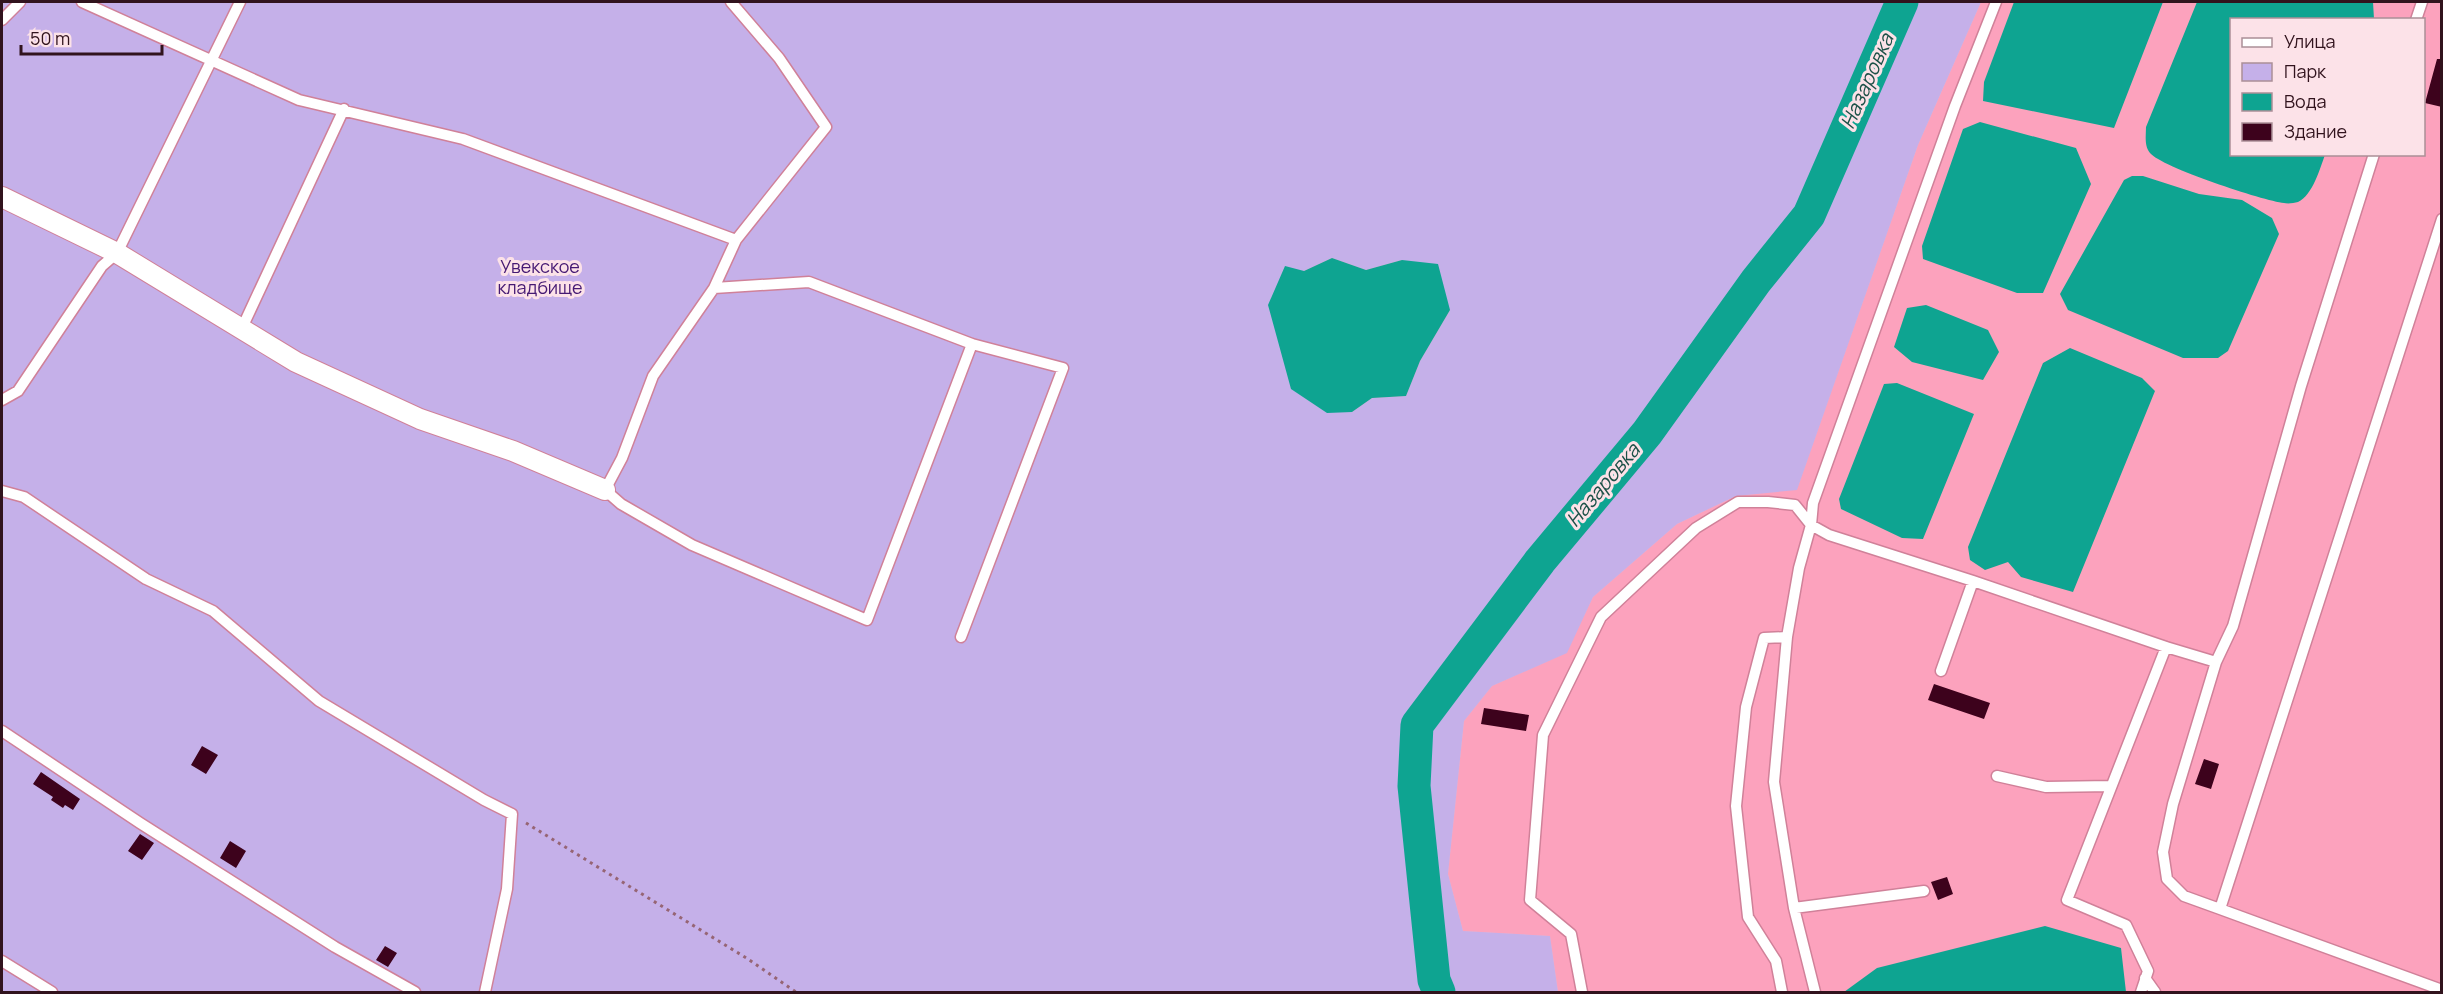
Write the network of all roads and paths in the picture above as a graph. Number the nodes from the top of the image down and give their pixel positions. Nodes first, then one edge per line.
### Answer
1 (20, 2) edge
2 (82, 2) edge
3 (240, 2) edge
4 (731, 2) edge
5 (1996, 2) edge
6 (2422, 2) edge
7 (2417, 18) edge
8 (2, 20) edge
9 (212, 60) junction
10 (344, 109) junction
11 (2372, 156) edge
12 (2, 197) edge
13 (2442, 219) edge
14 (736, 240) junction
15 (117, 253) junction
16 (714, 288) junction
17 (242, 328) junction
18 (972, 344) junction
19 (2, 400) edge
20 (605, 490) junction
21 (2, 491) edge
22 (1811, 525) junction
23 (1973, 581) junction
24 (961, 637) dead end
25 (1787, 637) junction
26 (2166, 647) junction
27 (2216, 662) junction
28 (1941, 671) dead end
29 (2, 730) edge
30 (1997, 776) dead end
31 (2111, 786) junction
32 (512, 814) junction
33 (1924, 891) dead end
34 (1794, 908) junction
35 (2220, 909) junction
36 (2, 961) edge
37 (2145, 978) junction
38 (2442, 990) edge
39 (52, 993) edge
40 (415, 993) edge
41 (485, 993) edge
42 (796, 993) edge
43 (1582, 993) edge
44 (1782, 993) edge
45 (1815, 993) edge
46 (2141, 993) edge
47 (2155, 993) edge

1 - 8 lane
2 - 9 lane
3 - 9 lane
4 - 14 lane
5 - 22 lane
6 - 7 lane
9 - 10 lane
9 - 15 lane
10 - 14 lane
10 - 17 lane
11 - 27 lane
12 - 15 street
13 - 35 lane
14 - 16 lane
15 - 17 street
15 - 19 lane
16 - 18 lane
16 - 20 lane
17 - 20 street
18 - 20 lane
18 - 24 lane
21 - 32 lane
22 - 23 lane
22 - 25 lane
22 - 43 lane
23 - 26 lane
23 - 28 lane
25 - 34 lane
25 - 44 lane
26 - 27 lane
26 - 31 lane
27 - 35 lane
29 - 40 lane
30 - 31 lane
31 - 37 lane
32 - 41 lane
32 - 42 path
33 - 34 lane
34 - 45 lane
35 - 38 lane
36 - 39 lane
37 - 46 lane
37 - 47 lane

